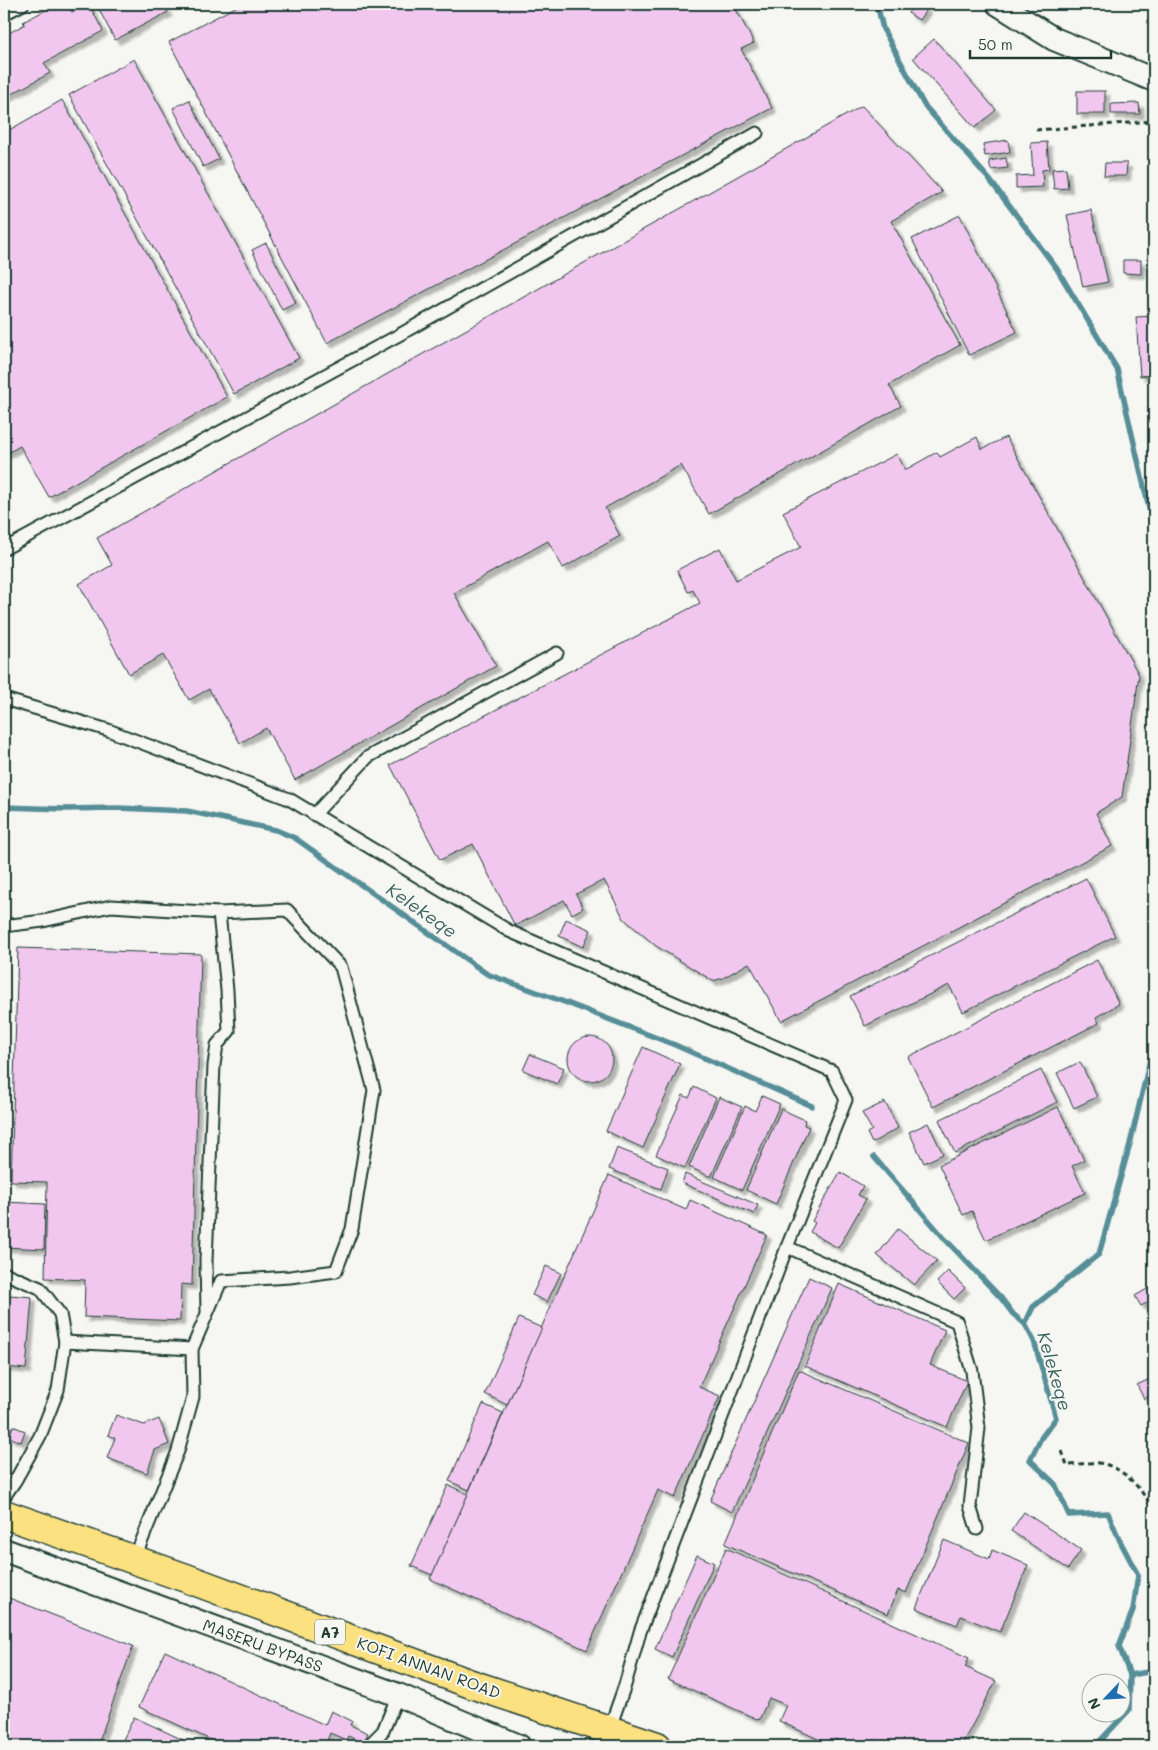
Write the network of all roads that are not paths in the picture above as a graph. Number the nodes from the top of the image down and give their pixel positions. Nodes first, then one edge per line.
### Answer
1 (23, 4) edge
2 (998, 4) edge
3 (4, 14) edge
4 (1154, 80) edge
5 (757, 133) dead end
6 (4, 549) edge
7 (557, 653) dead end
8 (4, 699) edge
9 (314, 815) junction
10 (219, 913) junction
11 (4, 926) edge
12 (787, 1247) junction
13 (4, 1273) edge
14 (207, 1316) junction
15 (65, 1342) junction
16 (192, 1349) junction
17 (4, 1497) edge
18 (4, 1514) edge
19 (977, 1529) dead end
20 (4, 1550) edge
21 (134, 1560) junction
22 (398, 1695) junction
23 (609, 1730) junction
24 (368, 1746) edge
25 (519, 1746) edge
26 (657, 1746) edge

1 - 3 lane
2 - 4 street
5 - 6 lane
7 - 9 lane
8 - 9 lane
9 - 12 lane
10 - 11 lane
10 - 14 lane
10 - 14 lane
12 - 19 lane
12 - 23 lane
13 - 15 lane
14 - 16 lane
15 - 16 lane
15 - 17 lane
16 - 21 lane
18 - 21 main road, KOFI ANNAN ROAD / A7
20 - 22 street, MASERU BYPASS
21 - 23 main road, KOFI ANNAN ROAD / A7
22 - 24 lane
22 - 25 street, MASERU BYPASS
23 - 26 main road, KOFI ANNAN ROAD / A7

